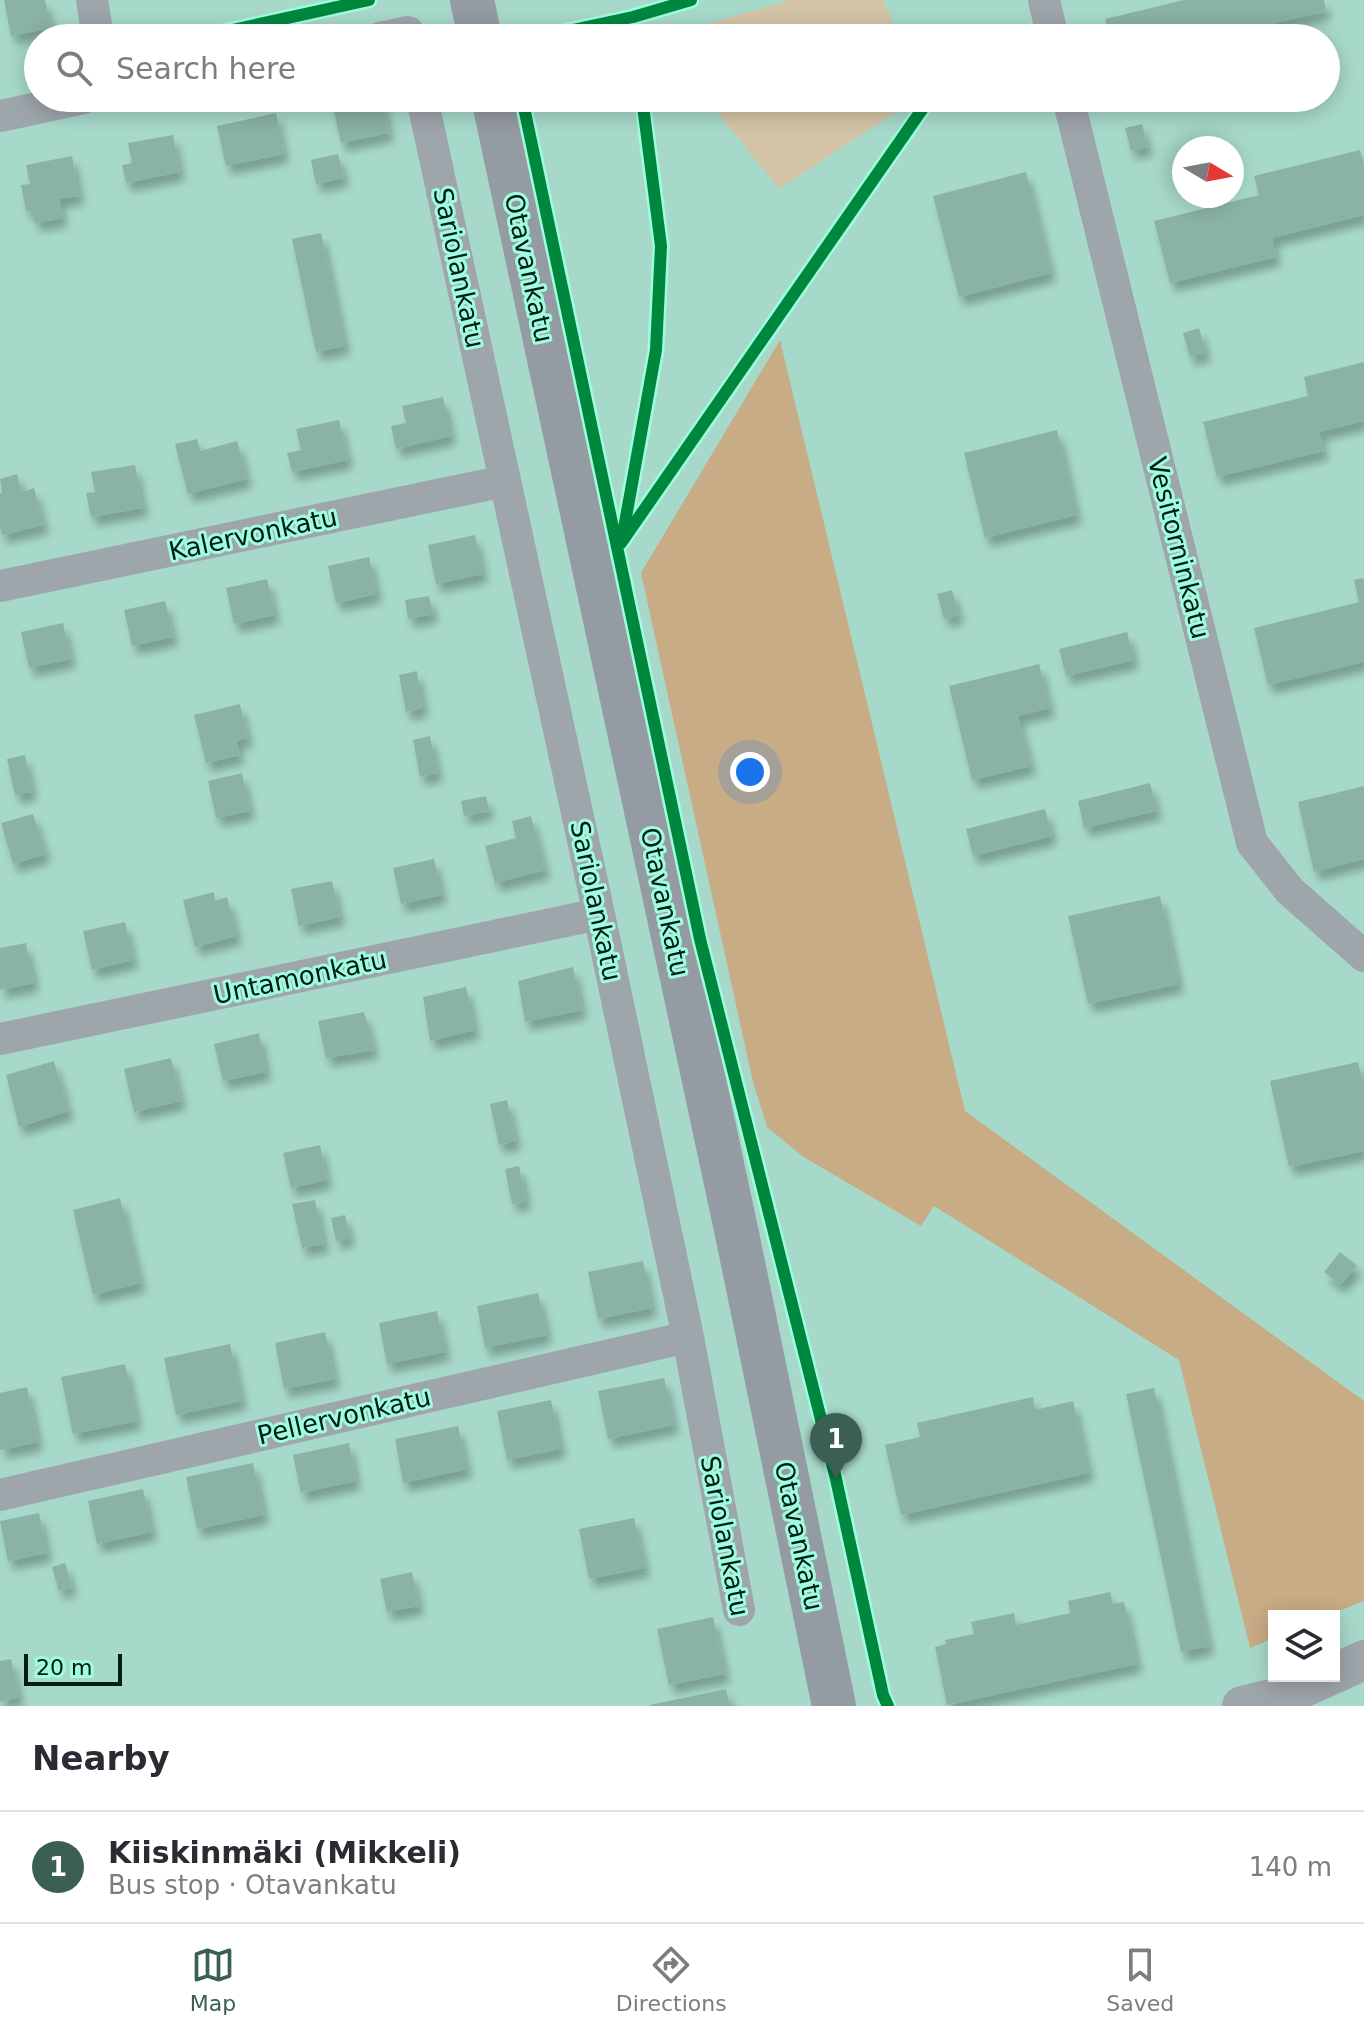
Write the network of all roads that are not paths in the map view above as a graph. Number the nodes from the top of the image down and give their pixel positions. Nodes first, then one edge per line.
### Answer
1 (92, 0) edge
2 (472, 0) edge
3 (1044, 0) edge
4 (96, 24) edge
5 (477, 24) edge
6 (1050, 24) edge
7 (24, 111) edge
8 (425, 112) edge
9 (496, 112) edge
10 (1071, 112) edge
11 (0, 116) edge
12 (505, 481) junction
13 (0, 586) edge
14 (599, 914) junction
15 (1364, 956) edge
16 (0, 1039) edge
17 (688, 1337) junction
18 (0, 1495) edge
19 (739, 1610) dead end
20 (1364, 1660) edge
21 (1340, 1671) edge
22 (1316, 1682) edge
23 (834, 1706) edge
24 (1242, 1706) edge

1 - 4 street
2 - 5 main road
3 - 6 street
7 - 11 street
8 - 12 street, Sariolankatu
9 - 23 main road, Otavankatu
10 - 15 street, Vesitorninkatu
12 - 13 street, Kalervonkatu
12 - 14 street, Sariolankatu
14 - 16 street, Untamonkatu
14 - 17 street, Sariolankatu
17 - 18 street, Pellervonkatu
17 - 19 street, Sariolankatu
20 - 21 street
22 - 24 street

